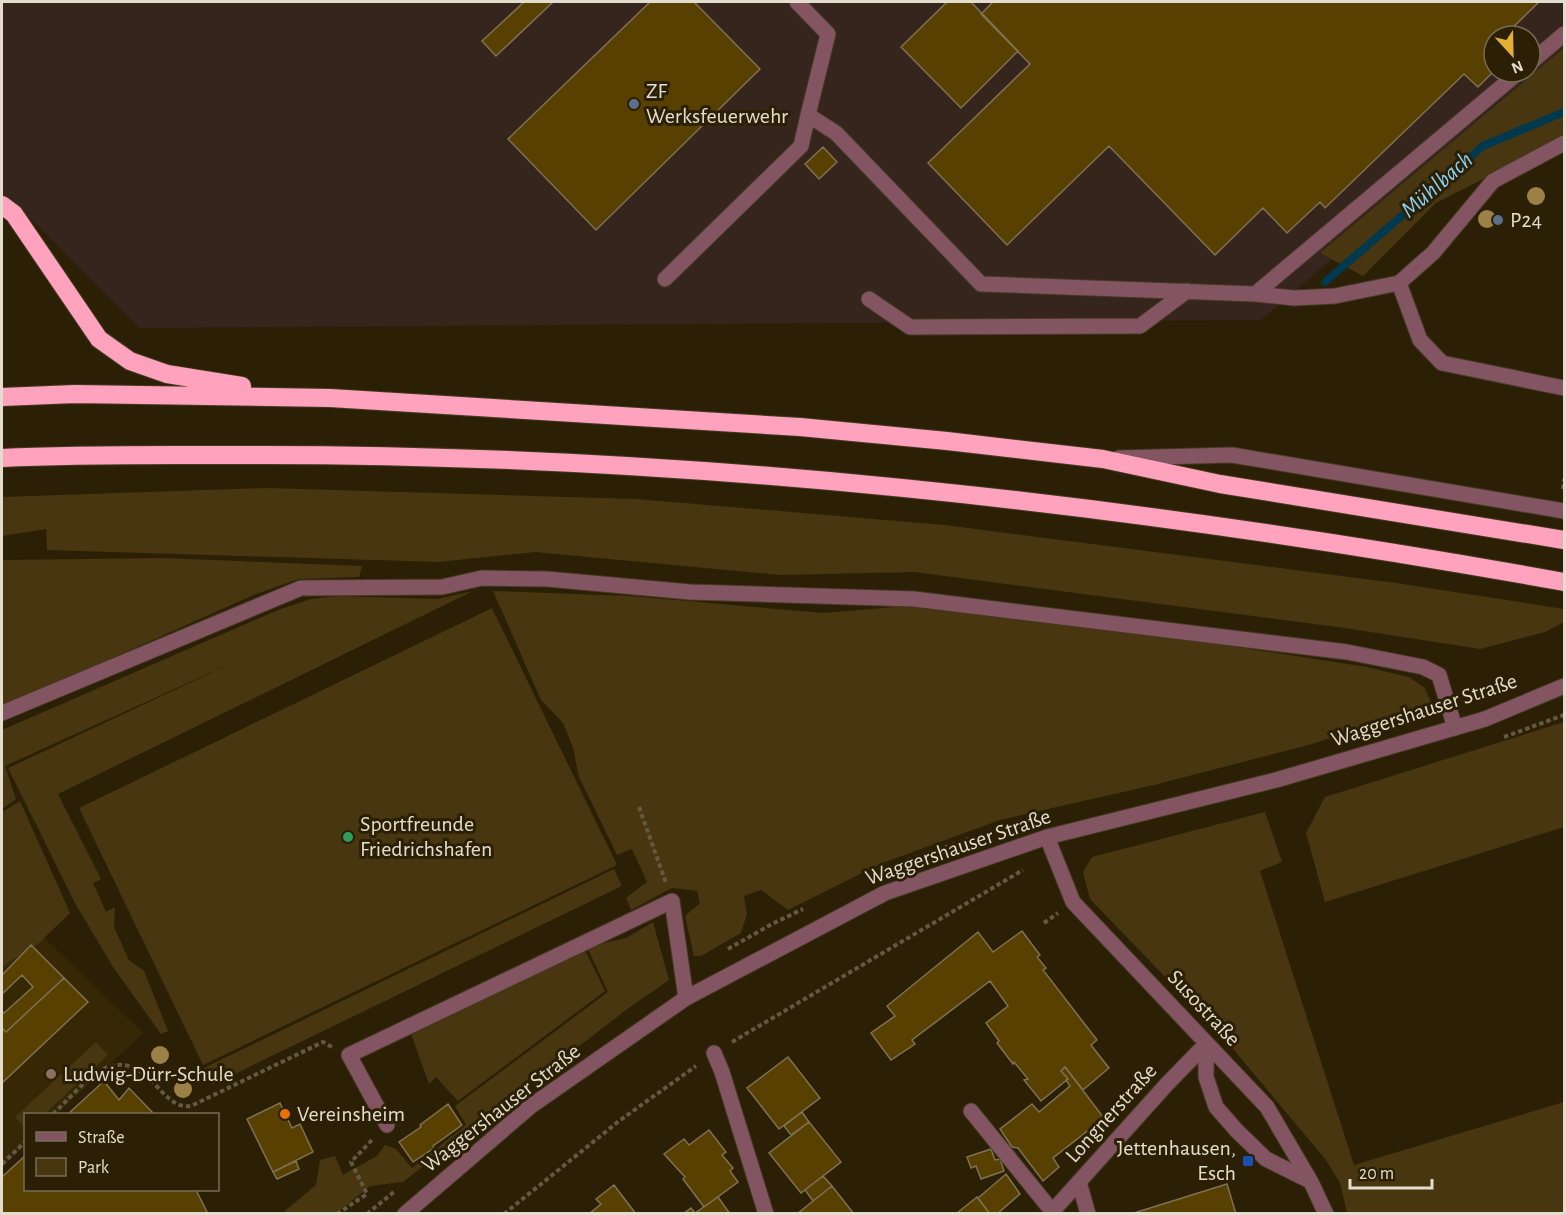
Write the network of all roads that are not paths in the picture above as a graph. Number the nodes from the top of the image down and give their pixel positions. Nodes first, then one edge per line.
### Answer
1 (797, 2) edge
2 (1564, 34) edge
3 (1542, 53) edge
4 (1505, 84) edge
5 (808, 115) junction
6 (1564, 144) edge
7 (2, 205) edge
8 (666, 279) dead end
9 (1399, 283) junction
10 (1187, 291) junction
11 (1255, 294) junction
12 (869, 299) dead end
13 (1564, 388) edge
14 (2, 397) edge
15 (330, 398) junction
16 (6, 459) edge
17 (1103, 459) junction
18 (1564, 511) edge
19 (1564, 540) edge
20 (1564, 582) edge
21 (1564, 686) edge
22 (2, 713) edge
23 (1455, 728) junction
24 (1047, 837) junction
25 (686, 998) junction
26 (1206, 1044) junction
27 (714, 1053) road end
28 (971, 1111) dead end
29 (387, 1125) road end
30 (1079, 1182) junction
31 (1311, 1182) junction
32 (1051, 1212) edge
33 (405, 1214) edge
34 (766, 1214) edge
35 (1088, 1214) edge
36 (1326, 1214) edge

1 - 5 street
2 - 3 street
4 - 11 street
5 - 8 street
5 - 10 street
6 - 9 street
7 - 15 highway
9 - 11 street
9 - 13 street
10 - 11 street
10 - 12 street
14 - 15 highway
15 - 17 highway
16 - 20 highway
17 - 18 street
17 - 19 highway
21 - 23 street, Waggershauser Straße
22 - 23 street
23 - 24 street, Waggershauser Straße
24 - 25 street, Waggershauser Straße
24 - 26 street, Susostraße
25 - 29 street
25 - 33 street, Waggershauser Straße
26 - 30 street, Longnerstraße
26 - 31 street, Susostraße
26 - 31 street
27 - 34 street
28 - 32 street
30 - 32 street, Longnerstraße
30 - 35 street
31 - 36 street, Susostraße

